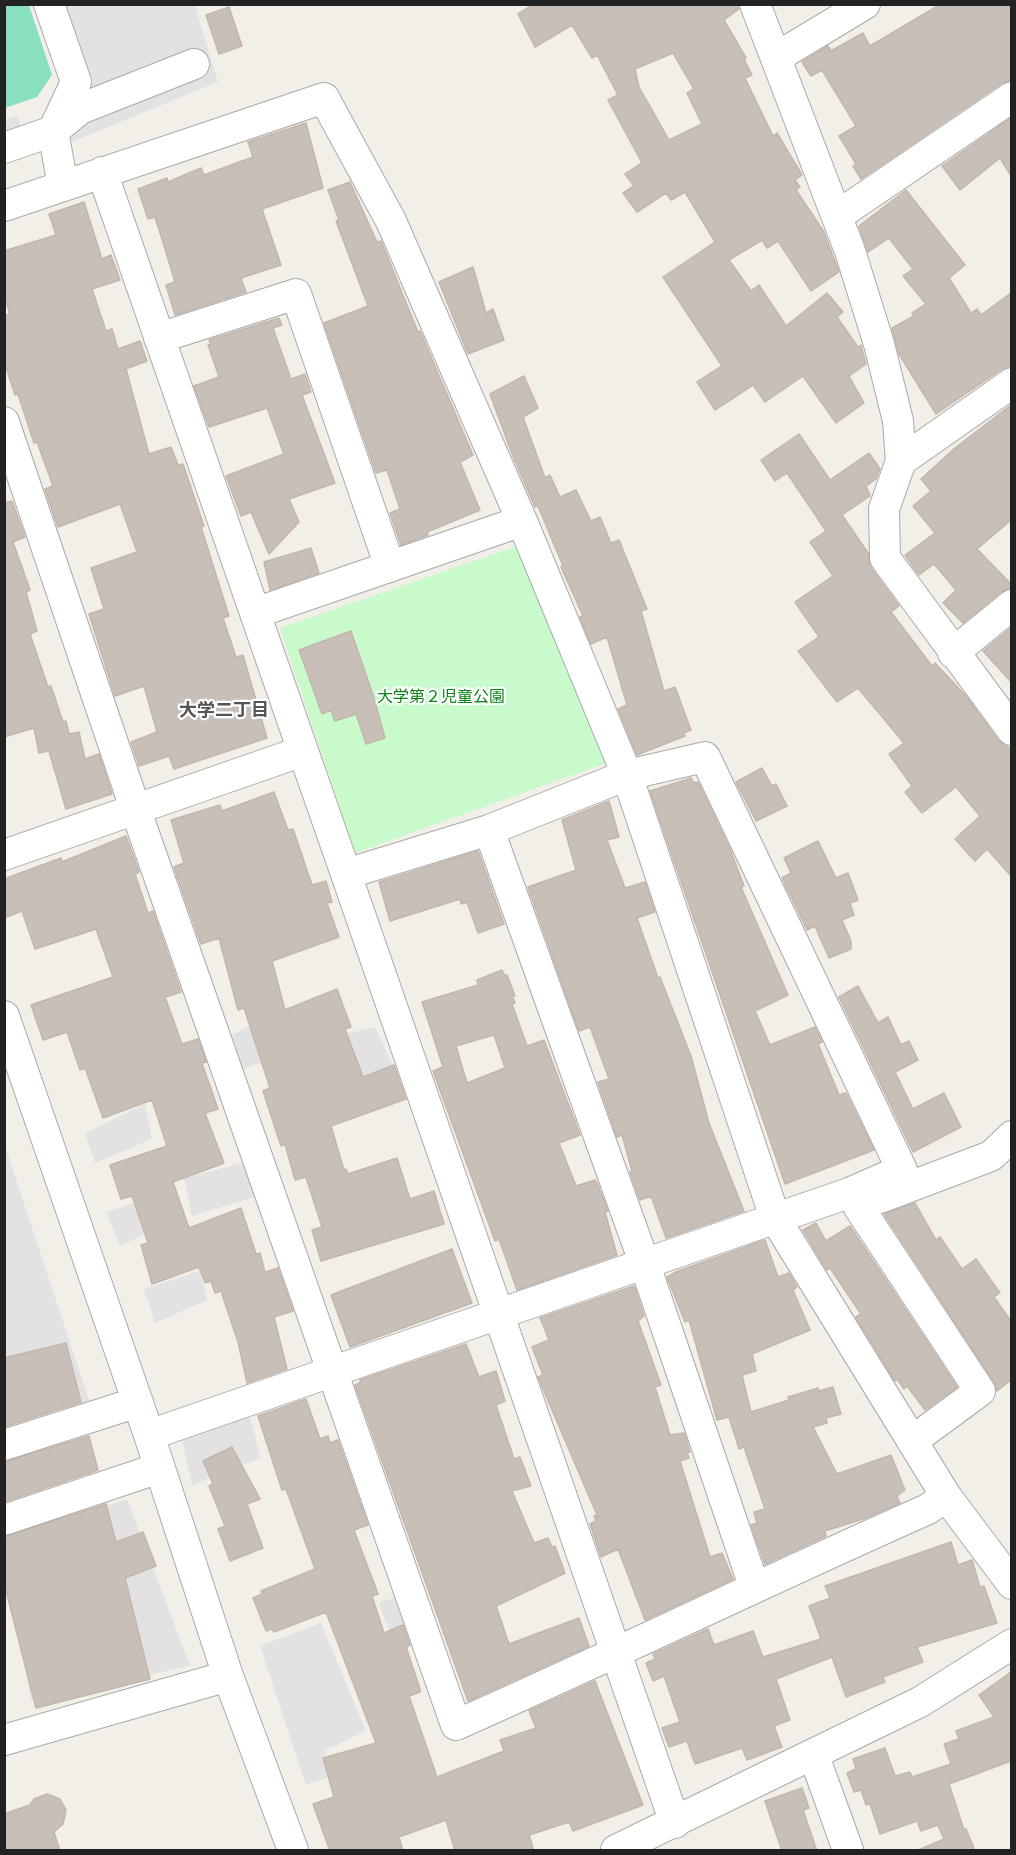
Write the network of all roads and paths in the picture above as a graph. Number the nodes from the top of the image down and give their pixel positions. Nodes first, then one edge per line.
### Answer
1 (49, 4) edge
2 (755, 4) edge
3 (865, 4) edge
4 (777, 57) junction
5 (194, 64) dead end
6 (1011, 97) edge
7 (53, 131) junction
8 (4, 148) edge
9 (102, 172) junction
10 (63, 186) junction
11 (4, 206) edge
12 (837, 216) junction
13 (159, 338) junction
14 (1011, 383) edge
15 (4, 422) edge
16 (901, 461) junction
17 (522, 521) junction
18 (390, 567) junction
19 (1011, 604) edge
20 (255, 613) junction
21 (953, 653) junction
22 (1011, 730) edge
23 (303, 751) junction
24 (627, 775) junction
25 (135, 808) junction
26 (489, 830) junction
27 (4, 855) edge
28 (346, 874) junction
29 (4, 1016) edge
30 (13, 1066) edge
31 (1011, 1137) edge
32 (854, 1199) junction
33 (775, 1218) junction
34 (644, 1262) junction
35 (496, 1315) junction
36 (334, 1372) junction
37 (138, 1402) junction
38 (149, 1435) junction
39 (912, 1441) junction
40 (4, 1445) edge
41 (159, 1468) junction
42 (946, 1496) junction
43 (4, 1520) edge
44 (1011, 1584) edge
45 (754, 1586) junction
46 (1011, 1644) edge
47 (618, 1653) junction
48 (228, 1676) junction
49 (4, 1740) edge
50 (814, 1756) junction
51 (675, 1823) junction
52 (293, 1851) edge
53 (616, 1851) edge
54 (848, 1851) edge

1 - 7 street
2 - 4 street
3 - 4 street
4 - 12 street
5 - 7 street
6 - 12 street
7 - 8 street
7 - 10 street
9 - 10 street
9 - 13 street
9 - 17 street
10 - 11 street
12 - 16 street
13 - 18 street
13 - 20 street
14 - 16 street
15 - 25 street
16 - 21 street
17 - 18 street
17 - 24 street
18 - 20 street
19 - 21 street
20 - 23 street
21 - 22 street
23 - 25 street
23 - 28 street
24 - 26 street
24 - 32 street
24 - 33 street
25 - 27 street
25 - 36 street
26 - 28 street
26 - 34 street
28 - 35 street
29 - 30 street
30 - 37 street
31 - 32 street
32 - 33 street
32 - 39 street
33 - 34 street
33 - 39 street
34 - 35 street
34 - 45 street
35 - 36 street
35 - 47 street
36 - 38 street
36 - 47 street
37 - 38 street
37 - 40 street
38 - 41 street
39 - 42 street
41 - 43 street
41 - 48 street
42 - 44 street
42 - 45 street
45 - 47 street
46 - 50 street
47 - 51 street
48 - 49 street
48 - 52 street
50 - 51 street
50 - 54 street
51 - 53 street

